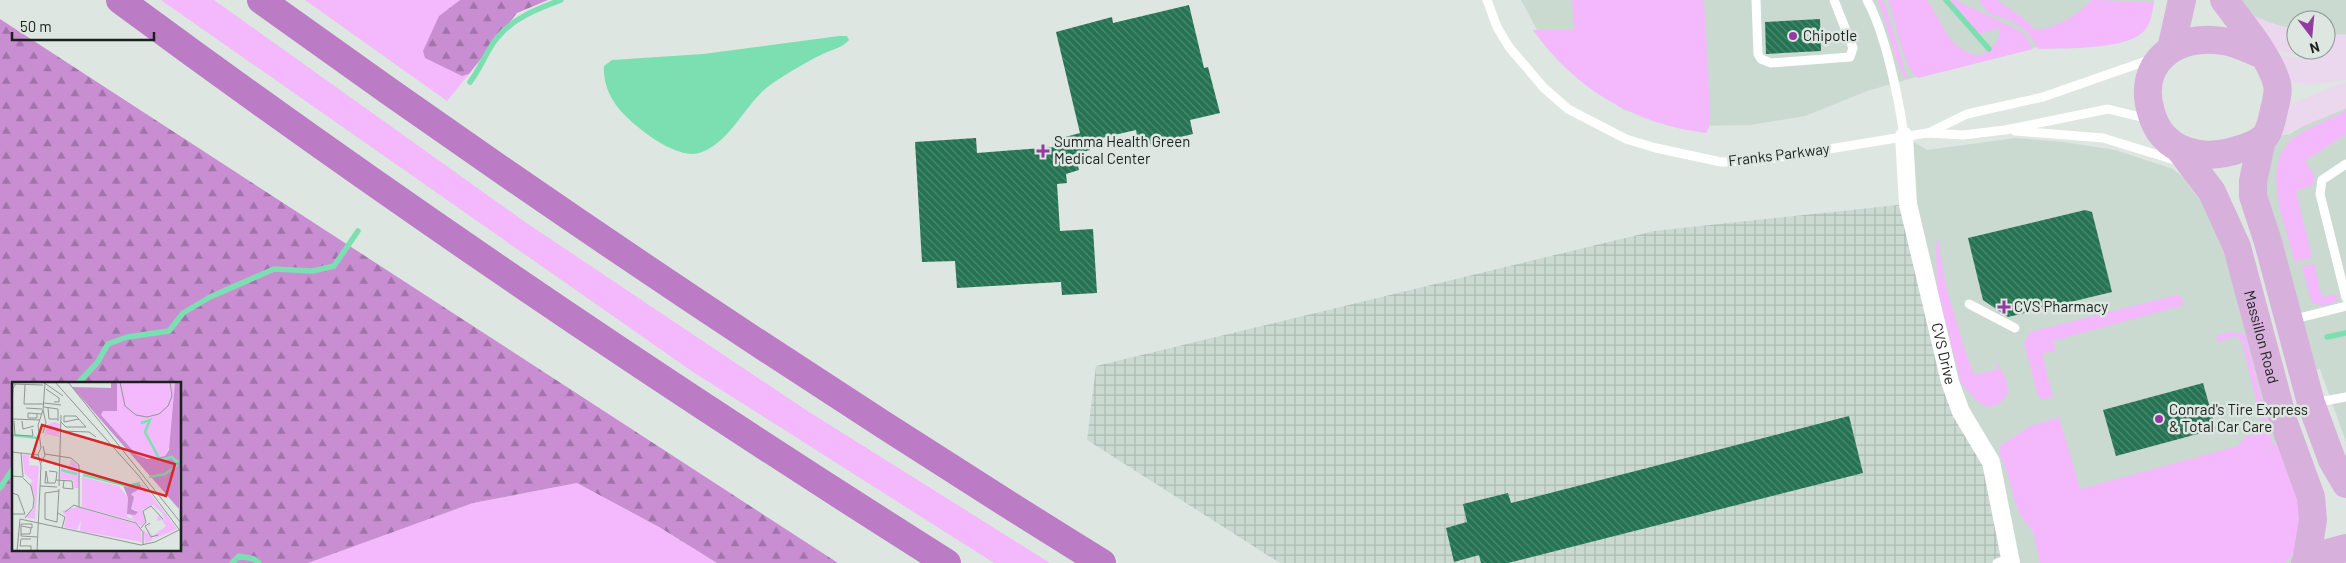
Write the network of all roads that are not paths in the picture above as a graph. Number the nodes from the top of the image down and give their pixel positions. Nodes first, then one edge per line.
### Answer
1 (120, 0) edge
2 (261, 0) edge
3 (1487, 0) edge
4 (1756, 0) edge
5 (1834, 0) edge
6 (1867, 0) edge
7 (2182, 0) edge
8 (2224, 0) edge
9 (2244, 26) junction
10 (2286, 40) edge
11 (2166, 53) junction
12 (2266, 61) junction
13 (2346, 67) edge
14 (2346, 96) edge
15 (2153, 121) junction
16 (2005, 130) junction
17 (1927, 133) junction
18 (2266, 133) junction
19 (1904, 136) junction
20 (2181, 151) junction
21 (2346, 164) edge
22 (2198, 173) junction
23 (2346, 298) edge
24 (1969, 304) dead end
25 (2346, 306) edge
26 (2289, 320) junction
27 (2015, 328) dead end
28 (2346, 397) edge
29 (2311, 404) junction
30 (2346, 484) edge
31 (1022, 514) junction
32 (2346, 548) edge
33 (2006, 562) edge
34 (947, 563) edge
35 (1102, 563) edge
36 (1110, 563) edge
37 (2306, 563) edge

1 - 34 highway
2 - 31 highway
3 - 19 lane, Franks Parkway
4 - 5 lane
6 - 19 lane
7 - 11 main road
8 - 9 main road
9 - 10 street
9 - 12 main road
11 - 12 main road
11 - 15 main road
11 - 17 lane, Franks Parkway
12 - 13 street
12 - 18 main road
14 - 18 street
15 - 16 lane, Franks Parkway
15 - 20 main road
16 - 17 lane, Franks Parkway
16 - 22 lane
17 - 19 lane, Franks Parkway
18 - 20 main road
18 - 26 main road, Massillon Road
19 - 33 street, CVS Drive
20 - 22 main road, Massillon Road
21 - 23 lane
22 - 37 main road, Massillon Road
24 - 27 lane
25 - 26 lane
26 - 29 main road, Massillon Road
28 - 29 lane
29 - 30 main road, Massillon Road
31 - 35 highway
31 - 36 highway
32 - 37 main road

